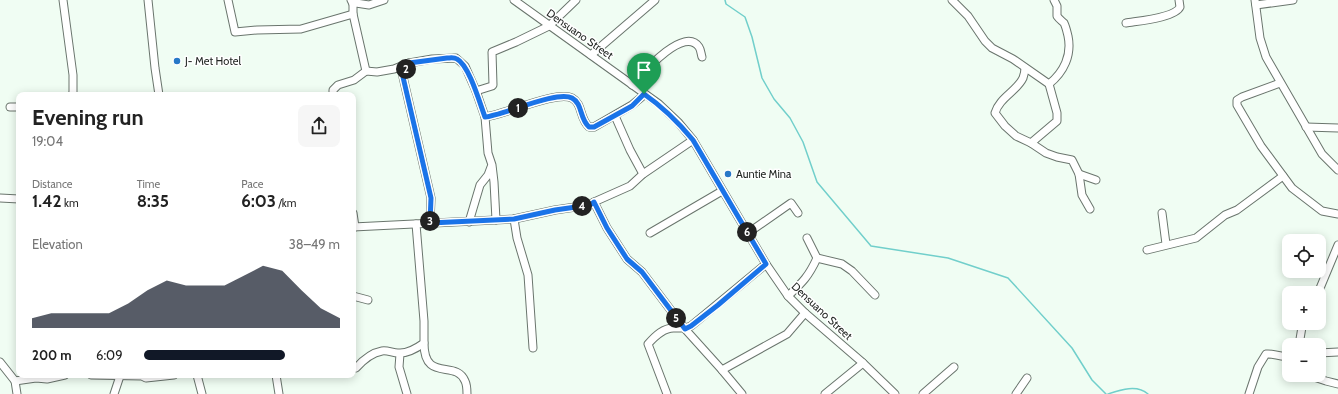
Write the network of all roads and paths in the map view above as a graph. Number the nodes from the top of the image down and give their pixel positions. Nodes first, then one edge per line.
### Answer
1 (63, 0) edge
2 (148, 0) edge
3 (228, 0) edge
4 (384, 0) edge
5 (514, 0) edge
6 (576, 0) edge
7 (655, 0) edge
8 (952, 0) edge
9 (1054, 0) edge
10 (1179, 0) edge
11 (1293, 0) edge
12 (352, 2) edge
13 (1256, 2) edge
14 (352, 14) junction
15 (1126, 23) dead end
16 (549, 26) junction
17 (591, 55) junction
18 (702, 56) dead end
19 (409, 63) junction
20 (1025, 68) junction
21 (394, 70) junction
22 (366, 71) junction
23 (403, 77) junction
24 (1280, 83) junction
25 (1049, 84) junction
26 (632, 85) junction
27 (476, 91) junction
28 (73, 92) edge
29 (159, 92) edge
30 (333, 92) edge
31 (644, 94) junction
32 (10, 107) dead end
33 (16, 107) edge
34 (615, 116) junction
35 (485, 117) junction
36 (1306, 127) junction
37 (1338, 128) edge
38 (693, 140) junction
39 (1031, 144) junction
40 (492, 165) junction
41 (1338, 170) edge
42 (643, 174) junction
43 (1079, 174) junction
44 (1283, 176) junction
45 (1096, 180) dead end
46 (722, 191) junction
47 (0, 198) edge
48 (16, 199) edge
49 (594, 202) junction
50 (1090, 209) dead end
51 (798, 213) dead end
52 (1162, 213) dead end
53 (1338, 214) edge
54 (514, 219) junction
55 (496, 220) junction
56 (469, 222) junction
57 (430, 223) junction
58 (416, 224) junction
59 (356, 227) edge
60 (650, 233) dead end
61 (748, 233) junction
62 (807, 238) dead end
63 (1166, 244) junction
64 (1338, 245) edge
65 (1147, 250) dead end
66 (817, 258) junction
67 (766, 264) junction
68 (1321, 286) edge
69 (875, 295) dead end
70 (788, 296) junction
71 (356, 297) edge
72 (368, 300) dead end
73 (806, 313) junction
74 (685, 329) junction
75 (424, 343) junction
76 (533, 348) dead end
77 (1338, 352) edge
78 (1326, 353) edge
79 (400, 354) junction
80 (1282, 358) edge
81 (0, 362) edge
82 (863, 363) junction
83 (954, 366) dead end
84 (356, 368) dead end
85 (722, 370) junction
86 (36, 378) edge
87 (36, 378) edge
88 (52, 378) edge
89 (119, 378) edge
90 (198, 378) edge
91 (277, 378) edge
92 (1027, 378) dead end
93 (15, 381) junction
94 (1326, 381) edge
95 (1338, 384) edge
96 (17, 394) edge
97 (114, 394) edge
98 (202, 394) edge
99 (280, 394) edge
100 (407, 394) edge
101 (467, 394) edge
102 (659, 394) edge
103 (667, 394) edge
104 (742, 394) edge
105 (825, 394) edge
106 (895, 394) edge
107 (923, 394) edge
108 (1016, 394) edge
109 (1249, 394) edge

1 - 28 street
2 - 29 street
3 - 14 street
4 - 12 street
5 - 16 street, Densuano Street
6 - 16 street
7 - 17 street
8 - 20 street
9 - 25 street
10 - 15 street
11 - 13 street
12 - 14 street
13 - 24 street
14 - 22 street
16 - 17 street, Densuano Street
16 - 27 street
17 - 26 street, Densuano Street
18 - 26 street
19 - 21 street
19 - 23 street
19 - 27 street
20 - 25 street
20 - 39 street
21 - 22 street
21 - 23 street
22 - 30 street
23 - 57 street
24 - 36 street
24 - 44 street
25 - 39 street
26 - 31 street, Densuano Street
27 - 35 street
31 - 34 street
31 - 38 street, Densuano Street
32 - 33 street
34 - 35 street
34 - 42 street
35 - 40 street
36 - 37 street
36 - 41 street
38 - 42 street
38 - 46 street, Densuano Street
39 - 43 street
40 - 55 street
40 - 56 street
42 - 49 street
43 - 45 street
43 - 50 street
44 - 53 street
44 - 63 street
46 - 60 street
46 - 61 street, Densuano Street
47 - 48 street
49 - 54 street
49 - 74 street
51 - 61 street
52 - 63 street
54 - 55 street
54 - 76 street
55 - 56 street
56 - 57 street
57 - 58 street
58 - 59 street
58 - 75 street
61 - 67 street, Densuano Street
62 - 66 street
63 - 65 street
64 - 68 street
66 - 69 street
66 - 70 street
67 - 70 street, Densuano Street
67 - 74 street
70 - 73 street, Densuano Street
71 - 72 street
73 - 82 street, Densuano Street
73 - 85 street
74 - 85 street
74 - 103 street
75 - 79 street
75 - 101 street
77 - 78 street
79 - 84 street
79 - 100 street
80 - 109 street
81 - 93 street
82 - 105 street
82 - 106 street, Densuano Street
83 - 107 street
85 - 104 street
86 - 93 street
87 - 88 street
89 - 97 street
90 - 98 street
91 - 99 street
92 - 108 street
93 - 96 street
94 - 95 street
102 - 103 street

